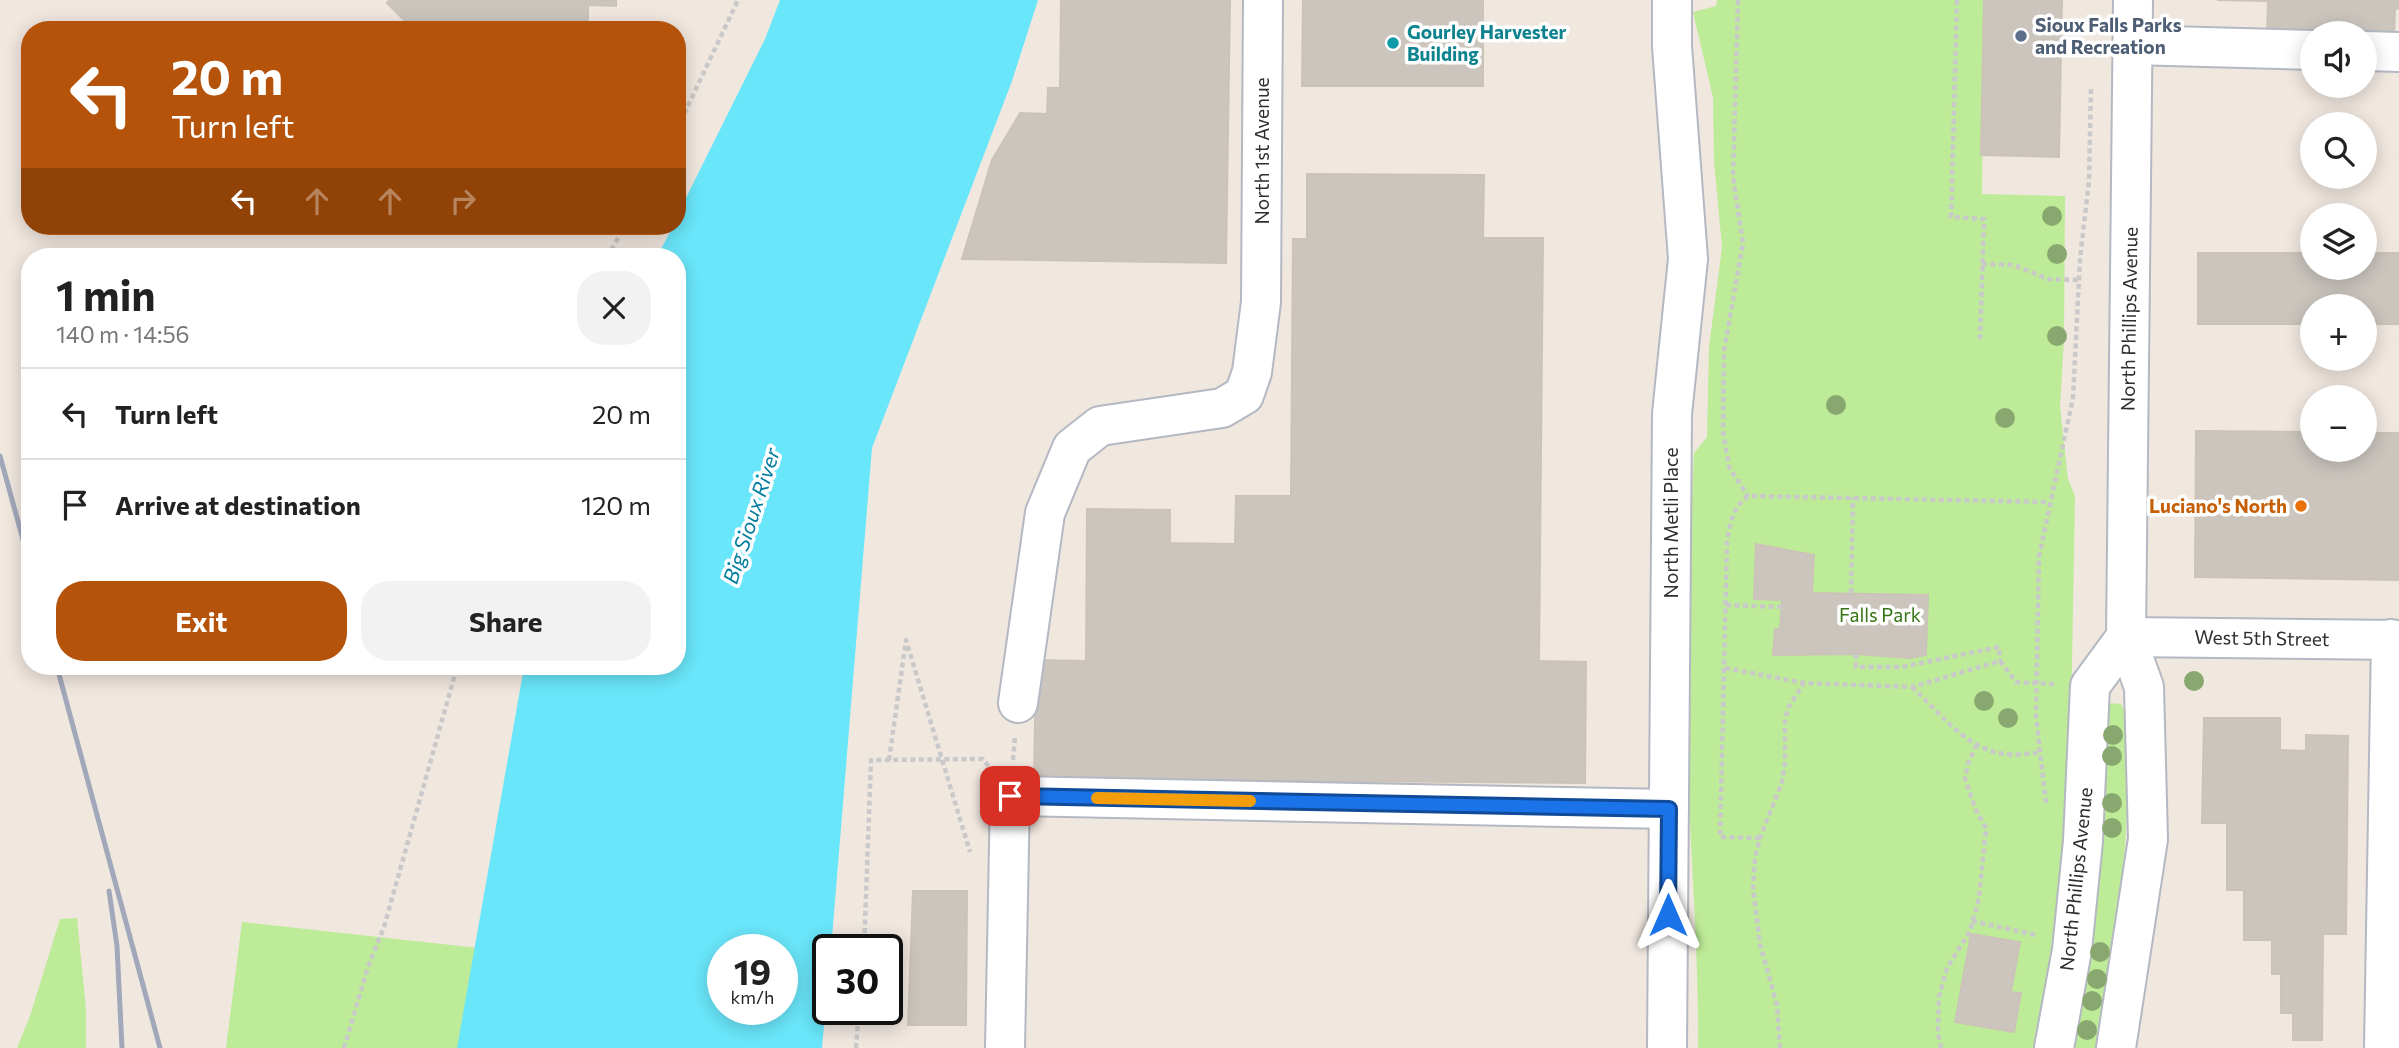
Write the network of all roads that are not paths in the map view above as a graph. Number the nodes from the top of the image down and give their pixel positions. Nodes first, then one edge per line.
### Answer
1 (1263, 0) edge
2 (1672, 0) edge
3 (2133, 0) edge
4 (2132, 46) junction
5 (2300, 50) edge
6 (2377, 51) edge
7 (2399, 52) edge
8 (2126, 637) junction
9 (2395, 639) edge
10 (1018, 703) road end
11 (1669, 809) junction
12 (1005, 1048) edge
13 (1667, 1048) edge
14 (2054, 1048) edge
15 (2116, 1048) edge
16 (2384, 1048) edge

1 - 10 street, North 1st Avenue
2 - 11 street, North Metli Place
3 - 4 street, North Phillips Avenue
4 - 5 street
4 - 8 street, North Phillips Avenue
6 - 7 street
8 - 9 street, West 5th Street
8 - 14 street, North Phillips Avenue
8 - 15 street, North Phillips Avenue
9 - 16 street
11 - 12 street
11 - 13 street, North Metli Place

